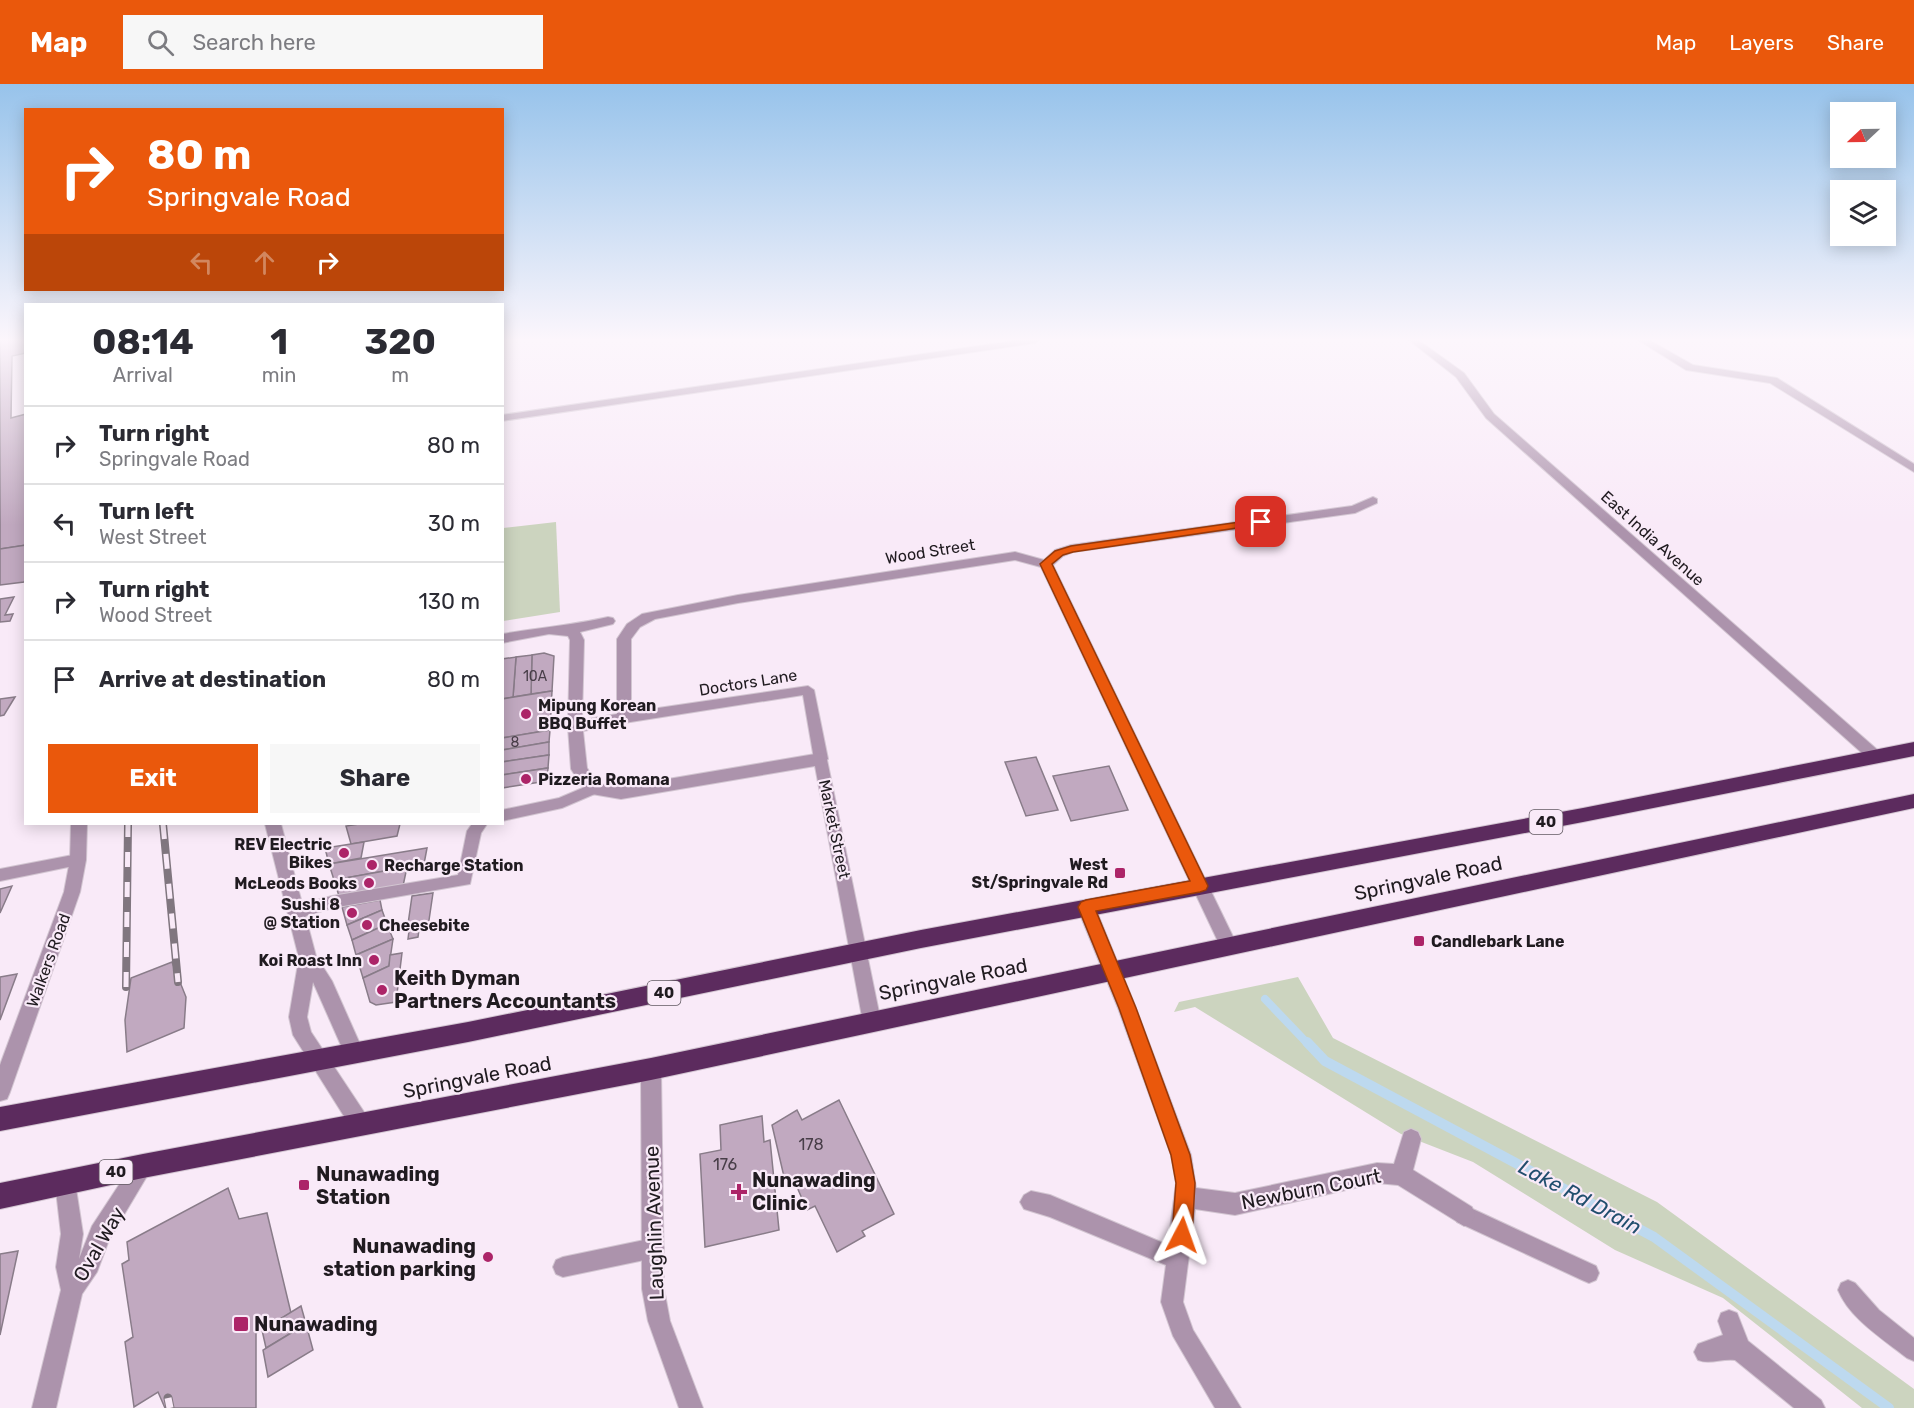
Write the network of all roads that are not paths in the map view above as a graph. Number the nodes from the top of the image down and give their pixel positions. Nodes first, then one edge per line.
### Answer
1 (613, 402) edge
2 (1480, 402) edge
3 (1808, 402) edge
4 (504, 418) edge
5 (1914, 469) edge
6 (1373, 501) dead end
7 (1046, 564) junction
8 (608, 621) dead end
9 (568, 630) junction
10 (504, 639) edge
11 (624, 718) junction
12 (575, 727) junction
13 (1914, 749) edge
14 (1876, 757) junction
15 (821, 759) junction
16 (592, 789) junction
17 (1914, 801) edge
18 (504, 816) edge
19 (79, 825) edge
20 (273, 825) edge
21 (479, 825) edge
22 (78, 860) junction
23 (0, 875) edge
24 (1200, 886) junction
25 (1086, 907) junction
26 (296, 912) junction
27 (1229, 947) junction
28 (859, 951) junction
29 (308, 958) junction
30 (1112, 972) junction
31 (872, 1022) junction
32 (354, 1053) junction
33 (317, 1060) junction
34 (651, 1069) junction
35 (0, 1092) edge
36 (0, 1119) edge
37 (361, 1125) junction
38 (1411, 1139) dead end
39 (143, 1166) junction
40 (1401, 1175) junction
41 (65, 1182) junction
42 (0, 1196) edge
43 (1185, 1197) junction
44 (1031, 1202) dead end
45 (1464, 1215) joint
46 (654, 1248) junction
47 (1177, 1259) junction
48 (563, 1267) dead end
49 (1589, 1273) dead end
50 (72, 1290) junction
51 (1848, 1290) dead end
52 (1729, 1321) dead end
53 (1740, 1349) junction
54 (1914, 1351) edge
55 (1706, 1353) dead end
56 (44, 1408) edge
57 (691, 1408) edge
58 (1229, 1408) edge
59 (1813, 1408) edge

1 - 4 street
2 - 14 street, East India Avenue
3 - 5 street
6 - 7 street
7 - 11 street, Wood Street
7 - 24 street
8 - 9 street
9 - 10 street
9 - 12 street
11 - 12 street
11 - 15 lane, Doctors Lane
12 - 16 street
13 - 14 highway, Springvale Road / 40
14 - 24 highway, Springvale Road / 40
15 - 16 street, Market Street
15 - 28 street, Market Street
16 - 18 lane
17 - 27 highway, Springvale Road / 40
19 - 22 street, Walkers Road
20 - 26 street
21 - 26 lane
22 - 23 lane
22 - 35 street, Walkers Road
24 - 25 highway, Springvale Road / 40
24 - 27 street
25 - 28 highway, Springvale Road / 40
25 - 30 street
26 - 29 street
27 - 30 highway, Springvale Road / 40
28 - 31 street, Market Street
28 - 32 highway, Springvale Road / 40
29 - 32 street
29 - 33 street
30 - 31 highway, Springvale Road / 40
30 - 43 street
31 - 34 highway, Springvale Road / 40
32 - 33 highway, Springvale Road / 40
33 - 36 highway, Springvale Road / 40
33 - 37 street
34 - 37 highway, Springvale Road / 40
34 - 46 street, Laughlin Avenue
37 - 39 highway, Springvale Road / 40
38 - 40 street, Newburn Court
39 - 41 highway, Springvale Road / 40
39 - 50 street, Oval Way
40 - 43 street, Newburn Court
40 - 45 street, Newburn Court
41 - 42 highway, Springvale Road / 40
41 - 50 street, Oval Way
43 - 47 street
44 - 47 street
45 - 49 lane, Newburn Court
46 - 48 lane
46 - 57 street, Laughlin Avenue
47 - 58 street
50 - 56 street, Oval Way
51 - 54 lane
52 - 53 street
53 - 55 street
53 - 59 street

